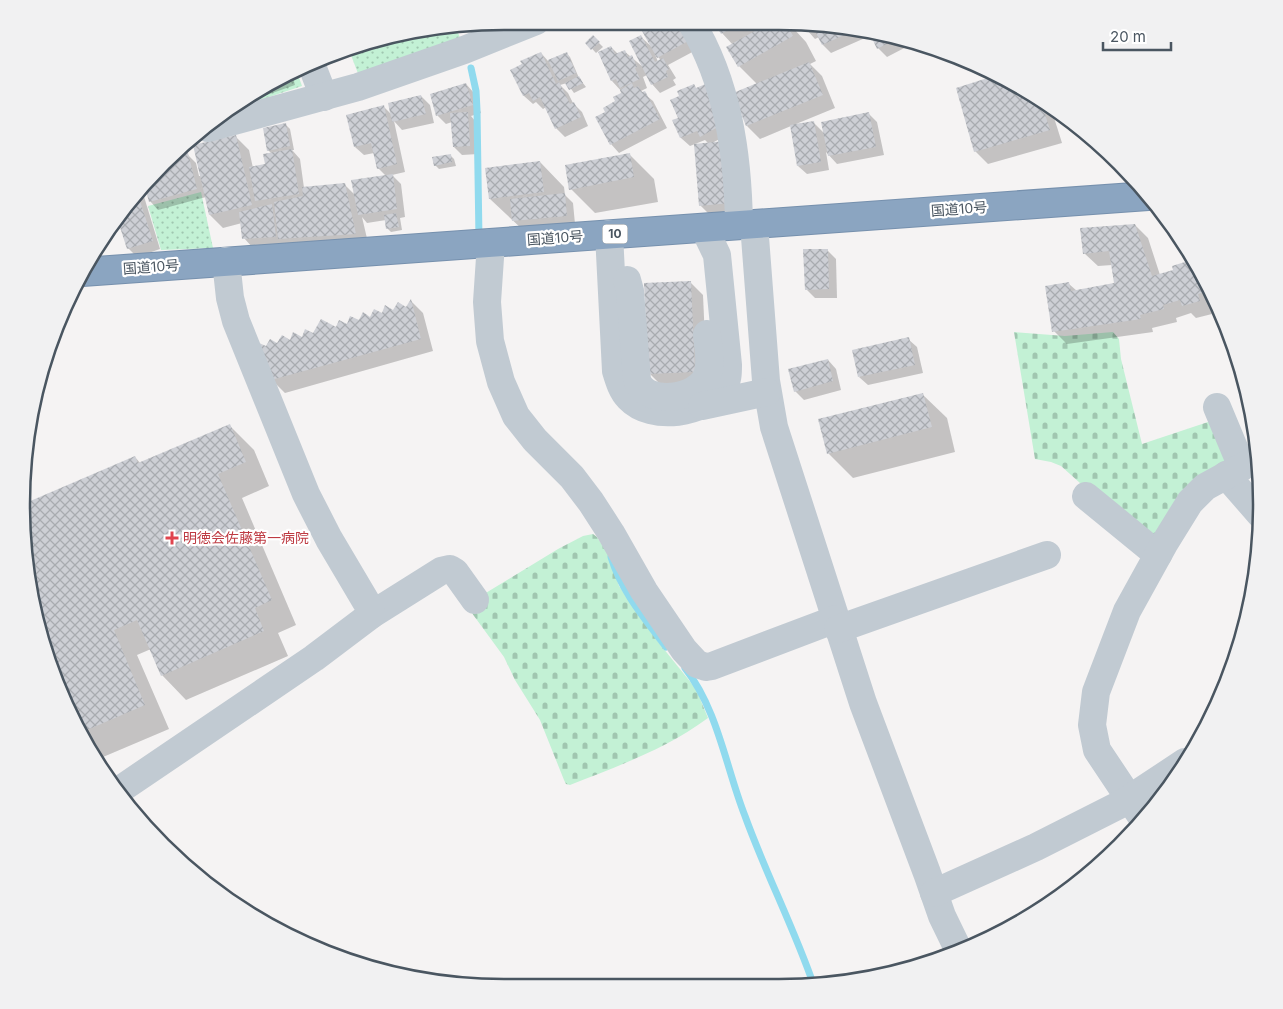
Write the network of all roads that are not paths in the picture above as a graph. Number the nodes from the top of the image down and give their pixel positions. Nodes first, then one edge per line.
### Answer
1 (498, 30) edge
2 (695, 30) edge
3 (461, 39) edge
4 (314, 70) edge
5 (324, 97) junction
6 (221, 125) edge
7 (1139, 197) edge
8 (747, 224) junction
9 (704, 228) junction
10 (610, 241) junction
11 (491, 243) junction
12 (226, 261) junction
13 (92, 271) edge
14 (767, 392) junction
15 (694, 407) junction
16 (1217, 407) dead end
17 (1242, 467) edge
18 (1253, 495) edge
19 (1086, 496) dead end
20 (1048, 555) dead end
21 (1158, 555) junction
22 (475, 600) dead end
23 (370, 615) junction
24 (837, 624) junction
25 (1161, 784) edge
26 (124, 787) edge
27 (1136, 809) edge
28 (934, 893) junction
29 (956, 945) edge

1 - 3 street
2 - 8 street
3 - 5 street
4 - 5 street
5 - 6 street
7 - 8 highway, 国道10号 / 10
8 - 9 highway, 国道10号 / 10
8 - 14 street
9 - 10 highway, 国道10号 / 10
9 - 10 street
9 - 15 street
10 - 11 highway, 国道10号 / 10
10 - 15 street
11 - 12 highway, 国道10号 / 10
11 - 24 street
12 - 13 highway, 国道10号 / 10
12 - 23 street
14 - 15 street
14 - 24 street
16 - 17 street
17 - 18 street
17 - 21 street
19 - 21 street
20 - 24 street
21 - 27 street
22 - 23 street
23 - 26 street
24 - 28 street
25 - 27 street
27 - 28 street
28 - 29 street

